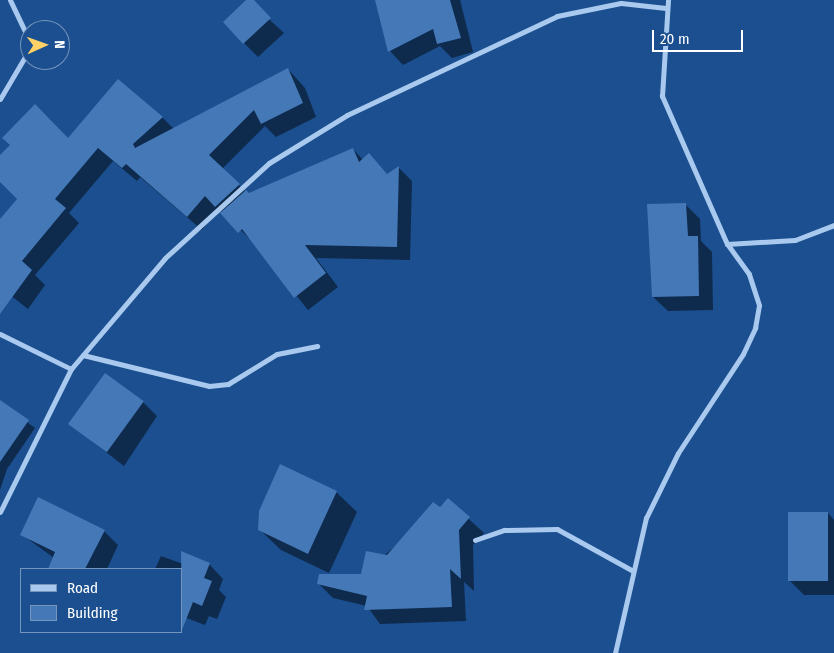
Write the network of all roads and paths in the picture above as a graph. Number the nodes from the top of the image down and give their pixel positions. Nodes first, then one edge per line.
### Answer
1 (10, 0) edge
2 (668, 0) edge
3 (666, 8) junction
4 (20, 21) edge
5 (20, 65) edge
6 (0, 99) edge
7 (834, 225) edge
8 (727, 244) junction
9 (0, 334) edge
10 (317, 346) dead end
11 (83, 355) junction
12 (71, 369) junction
13 (0, 512) edge
14 (474, 540) dead end
15 (633, 571) junction
16 (615, 653) edge

1 - 4 street
2 - 3 street
3 - 8 street
3 - 11 street
5 - 6 street
7 - 8 street
8 - 15 street
9 - 12 street
10 - 11 street
11 - 12 street
12 - 13 street
14 - 15 street
15 - 16 street

